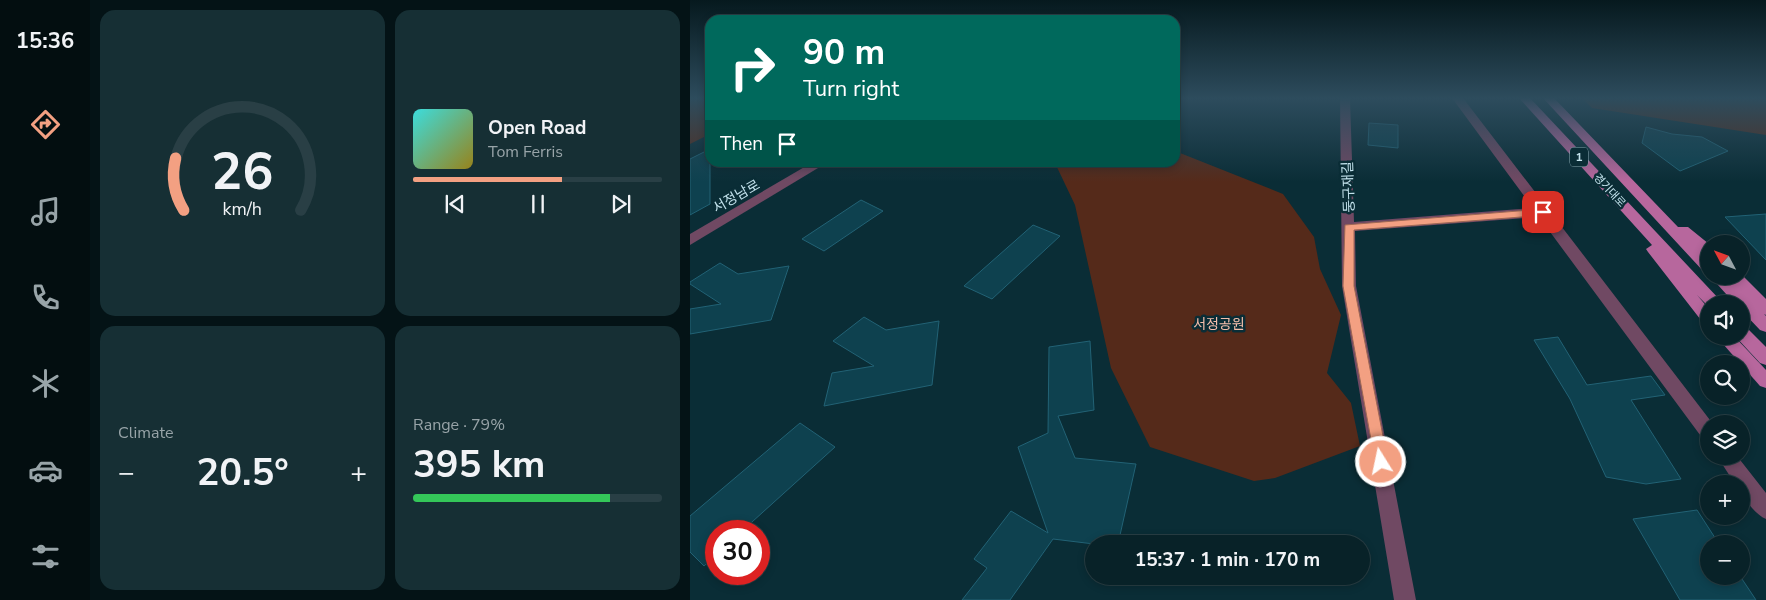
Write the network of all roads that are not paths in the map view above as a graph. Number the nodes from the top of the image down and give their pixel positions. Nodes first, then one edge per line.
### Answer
1 (1346, 126) edge
2 (1478, 126) edge
3 (1550, 126) edge
4 (1574, 126) edge
5 (814, 167) edge
6 (1652, 210) junction
7 (1543, 212) junction
8 (1634, 215) junction
9 (1349, 227) junction
10 (690, 240) edge
11 (1700, 245) edge
12 (1700, 259) edge
13 (1726, 285) edge
14 (1743, 285) edge
15 (1707, 295) edge
16 (1700, 309) edge
17 (1766, 309) edge
18 (1766, 326) edge
19 (1750, 341) edge
20 (1733, 345) edge
21 (1766, 358) edge
22 (1766, 380) edge
23 (1700, 421) edge
24 (1733, 465) edge
25 (1766, 509) edge
26 (1405, 600) edge

1 - 9 street, 둥구재길
2 - 7 street
3 - 8 main road, 경기대로 / 1
4 - 6 main road, 경기대로 / 1
5 - 10 street, 서정남로
6 - 11 main road, 경기대로 / 1
6 - 12 main road, 경기대로 / 1
7 - 9 street
7 - 23 street
8 - 15 main road, 경기대로 / 1
8 - 16 main road, 경기대로 / 1
9 - 26 street, 둥구재길
13 - 18 main road
14 - 17 main road
19 - 21 main road
20 - 22 main road
24 - 25 street

